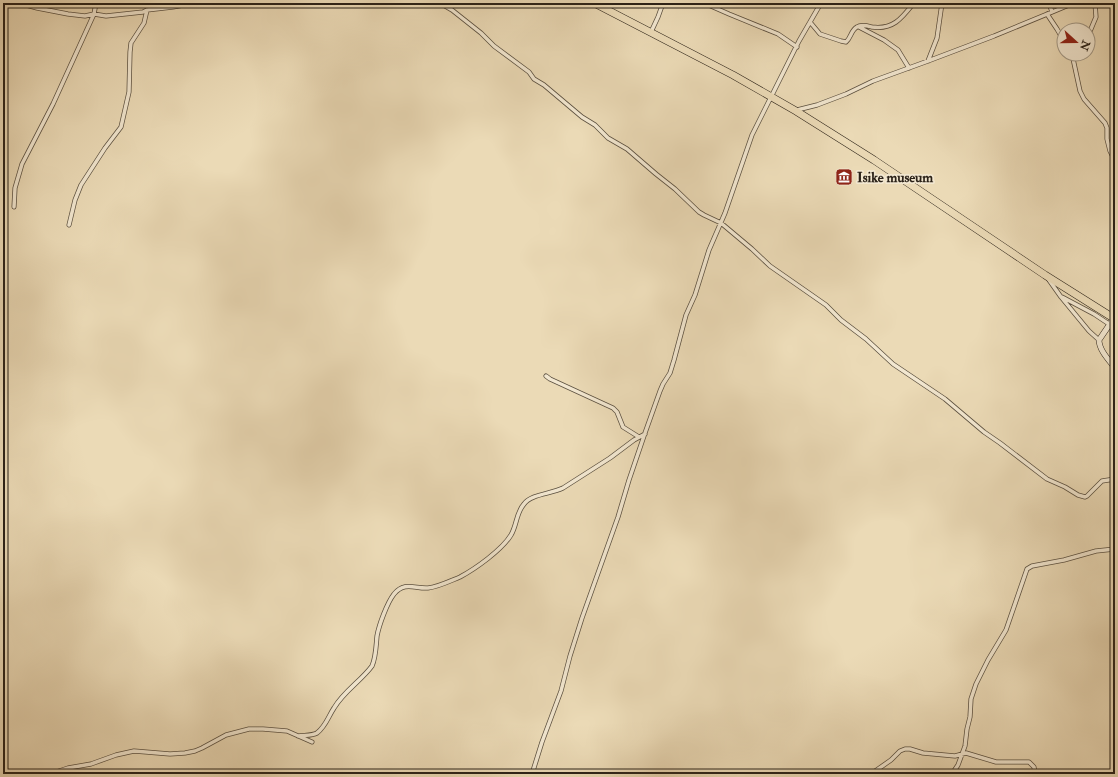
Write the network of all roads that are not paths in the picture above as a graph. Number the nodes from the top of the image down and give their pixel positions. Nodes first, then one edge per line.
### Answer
1 (19, 3) edge
2 (96, 3) edge
3 (194, 3) edge
4 (440, 3) edge
5 (594, 3) edge
6 (651, 3) edge
7 (704, 3) edge
8 (821, 3) edge
9 (942, 3) edge
10 (1049, 3) edge
11 (1074, 3) edge
12 (1095, 3) edge
13 (662, 4) edge
14 (913, 4) dead end
15 (147, 10) junction
16 (1052, 12) junction
17 (94, 14) junction
18 (1047, 14) junction
19 (810, 22) junction
20 (1094, 22) edge
21 (858, 26) junction
22 (1056, 26) edge
23 (651, 32) junction
24 (797, 47) junction
25 (928, 61) junction
26 (1074, 62) edge
27 (909, 68) junction
28 (772, 96) junction
29 (796, 111) junction
30 (1115, 161) edge
31 (14, 207) dead end
32 (720, 223) junction
33 (69, 225) dead end
34 (1045, 274) junction
35 (1061, 297) junction
36 (1113, 319) edge
37 (1115, 328) edge
38 (1098, 340) junction
39 (1115, 368) edge
40 (546, 376) dead end
41 (645, 433) junction
42 (640, 437) junction
43 (1115, 479) edge
44 (1115, 549) edge
45 (298, 736) junction
46 (312, 742) dead end
47 (962, 754) junction
48 (50, 774) edge
49 (532, 774) edge
50 (871, 774) edge
51 (952, 774) edge
52 (1035, 774) edge
53 (1038, 774) edge
54 (1054, 774) edge

1 - 17 street
2 - 17 street
3 - 15 street
4 - 32 street
5 - 23 highway
6 - 13 street
7 - 24 street
8 - 19 street
9 - 25 street
10 - 16 street
11 - 16 street
12 - 20 street
13 - 23 street
14 - 21 street
15 - 17 street
15 - 33 street
16 - 18 street
17 - 31 street
18 - 22 street
18 - 25 street
19 - 21 street
19 - 24 street
21 - 27 street
23 - 28 highway
24 - 28 street
25 - 27 street
26 - 30 street
27 - 29 street
28 - 29 highway
28 - 32 street
29 - 34 highway
32 - 41 street
32 - 43 street
34 - 35 street
34 - 36 highway
35 - 36 street
35 - 38 street
36 - 37 street
36 - 38 street
38 - 39 street
40 - 42 street
41 - 42 street
41 - 49 street
42 - 45 street
44 - 47 street
45 - 46 street
45 - 48 street
47 - 50 street
47 - 51 street
47 - 52 street
53 - 54 street

